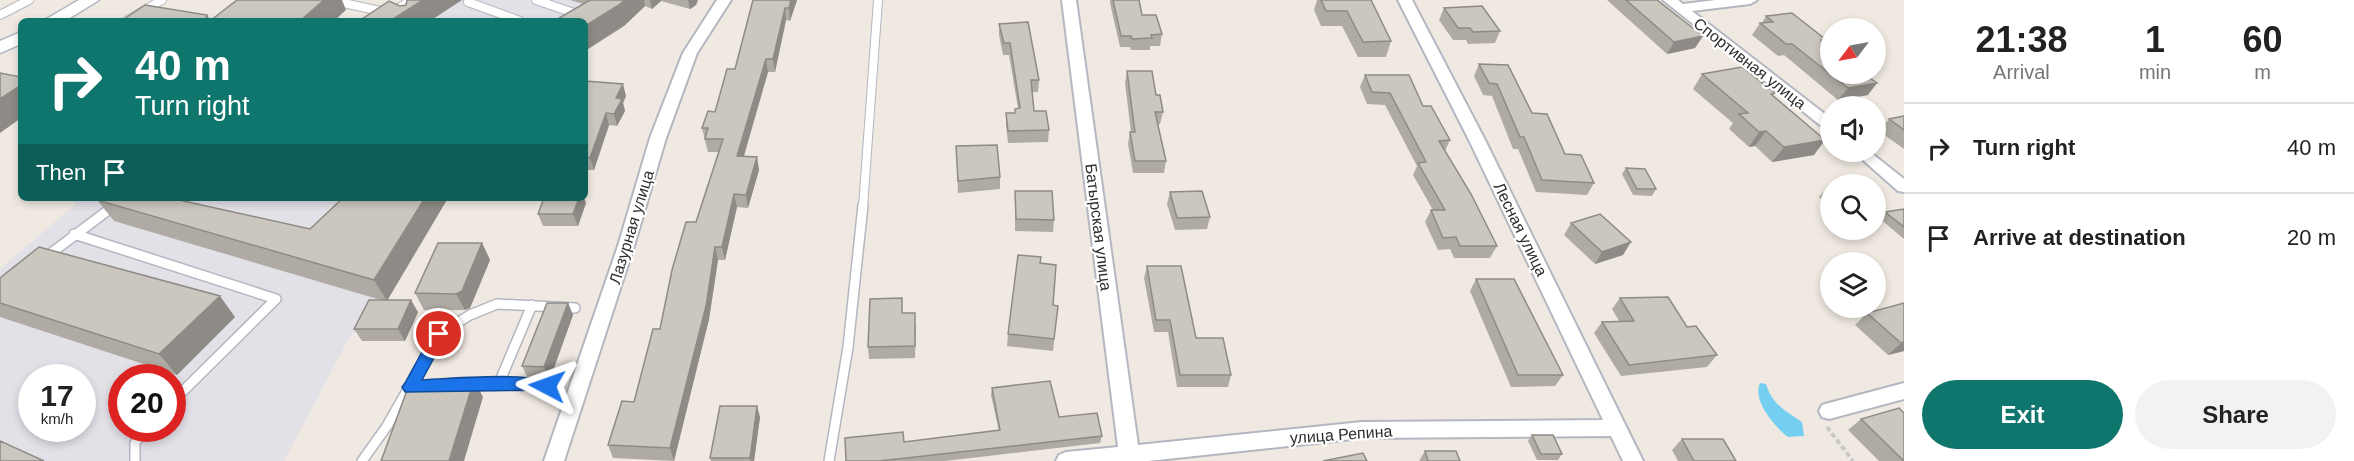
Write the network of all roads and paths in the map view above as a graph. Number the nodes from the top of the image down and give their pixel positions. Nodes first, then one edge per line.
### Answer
1 (29, 0) edge
2 (92, 0) edge
3 (162, 0) edge
4 (330, 0) edge
5 (411, 0) edge
6 (536, 0) edge
7 (724, 0) edge
8 (878, 0) edge
9 (1069, 0) edge
10 (1405, 0) edge
11 (1750, 0) edge
12 (468, 2) dead end
13 (1675, 4) edge
14 (392, 13) junction
15 (0, 15) edge
16 (58, 18) edge
17 (131, 18) edge
18 (384, 18) edge
19 (404, 18) edge
20 (512, 18) edge
21 (576, 18) edge
22 (18, 39) edge
23 (0, 48) edge
24 (1820, 118) edge
25 (1874, 162) edge
26 (1904, 187) edge
27 (121, 201) edge
28 (74, 234) junction
29 (41, 261) edge
30 (532, 305) junction
31 (575, 308) dead end
32 (499, 383) junction
33 (455, 385) edge
34 (547, 386) dead end
35 (410, 387) junction
36 (421, 387) edge
37 (186, 388) edge
38 (1904, 391) edge
39 (1829, 411) joint
40 (1618, 428) junction
41 (136, 442) edge
42 (1129, 454) junction
43 (135, 461) edge
44 (362, 461) edge
45 (554, 461) edge
46 (829, 461) edge
47 (1066, 461) edge
48 (1633, 461) edge
49 (1853, 461) edge

1 - 15 lane
2 - 16 street
3 - 17 lane
4 - 14 lane
5 - 14 lane
6 - 21 lane
7 - 45 street, Лазурная улица
8 - 46 lane
9 - 42 street, Батырская улица
10 - 40 street, Лесная улица
11 - 13 street
12 - 20 lane
13 - 24 street, Спортивная улица
14 - 18 lane
14 - 19 lane
22 - 23 street
25 - 26 street
27 - 28 lane
28 - 29 lane
28 - 37 lane
30 - 31 lane
30 - 32 lane
30 - 35 lane
32 - 33 lane
32 - 34 lane
35 - 36 lane
35 - 44 lane
38 - 39 street
39 - 49 path
40 - 42 street, улица Репина
40 - 48 street, Лесная улица
41 - 43 lane
42 - 47 street, улица Репина

